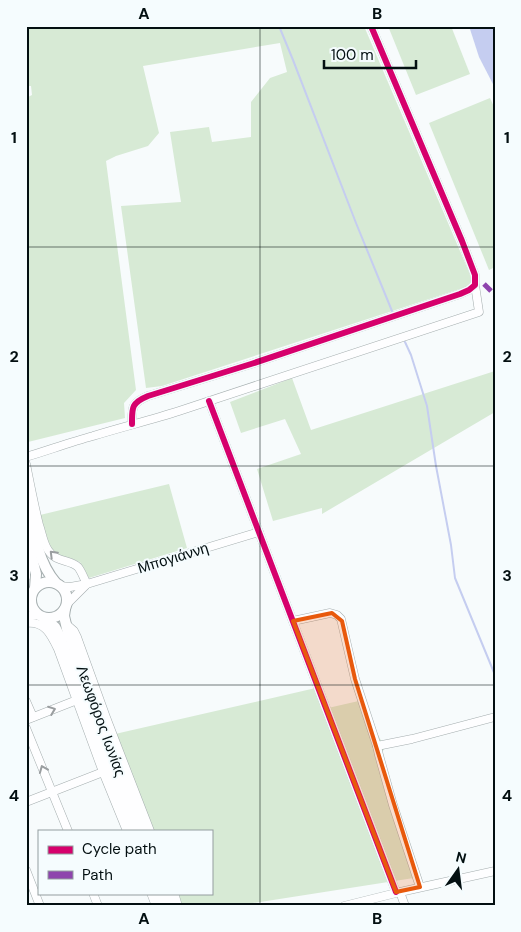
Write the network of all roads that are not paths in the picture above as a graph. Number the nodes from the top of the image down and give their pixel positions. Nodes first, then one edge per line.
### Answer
1 (371, 26) edge
2 (474, 285) junction
3 (209, 402) junction
4 (132, 424) junction
5 (26, 457) edge
6 (26, 464) edge
7 (26, 493) edge
8 (259, 532) junction
9 (26, 534) edge
10 (26, 565) edge
11 (26, 577) edge
12 (58, 584) junction
13 (87, 584) junction
14 (31, 595) edge
15 (66, 607) junction
16 (26, 616) edge
17 (41, 617) junction
18 (293, 621) junction
19 (26, 623) edge
20 (66, 624) junction
21 (77, 700) junction
22 (26, 701) edge
23 (495, 717) edge
24 (29, 719) edge
25 (26, 728) edge
26 (377, 746) junction
27 (104, 772) junction
28 (52, 792) junction
29 (26, 802) edge
30 (68, 830) edge
31 (127, 830) edge
32 (134, 830) edge
33 (142, 830) edge
34 (150, 830) edge
35 (26, 870) edge
36 (495, 871) edge
37 (420, 887) junction
38 (33, 888) edge
39 (398, 892) junction
40 (93, 894) edge
41 (151, 894) edge
42 (158, 894) edge
43 (168, 894) edge
44 (174, 894) edge
45 (40, 906) edge
46 (98, 906) edge
47 (156, 906) edge
48 (164, 906) edge
49 (173, 906) edge
50 (178, 906) edge
51 (344, 906) edge
52 (405, 906) edge

1 - 2 street
2 - 3 street
2 - 4 street
3 - 4 street
3 - 8 street
4 - 5 street
13 -> 6 street
7 - 12 street, Λεωφόρος Ιωνίας
8 - 13 street, Μπογιάννη
8 - 18 street
9 - 14 street, Λεωφόρος Ιωνίας
10 - 11 street
12 - 13 street, Μπογιάννη
12 - 14 street
12 - 15 street, Λεωφόρος Ιωνίας
13 - 15 street, Μπογιάννη
14 - 17 street, Λεωφόρος Ιωνίας
15 - 17 street
15 - 20 street, Λεωφόρος Ιωνίας
16 - 17 street
17 - 32 street, Λεωφόρος Ιωνίας
18 - 26 street
18 - 39 street
19 - 21 street
20 - 33 street, Λεωφόρος Ιωνίας
20 - 34 street
24 -> 21 street
21 - 27 street
22 - 24 street
23 - 26 street
28 -> 25 street
26 - 37 street
27 - 28 street
27 - 31 street
28 - 29 street
28 - 30 street
35 - 38 street
36 - 37 street
37 - 39 street
38 - 45 street
39 - 51 street
39 - 52 street
40 - 46 street
41 - 47 street
42 - 48 street
43 - 49 street
44 - 50 street

